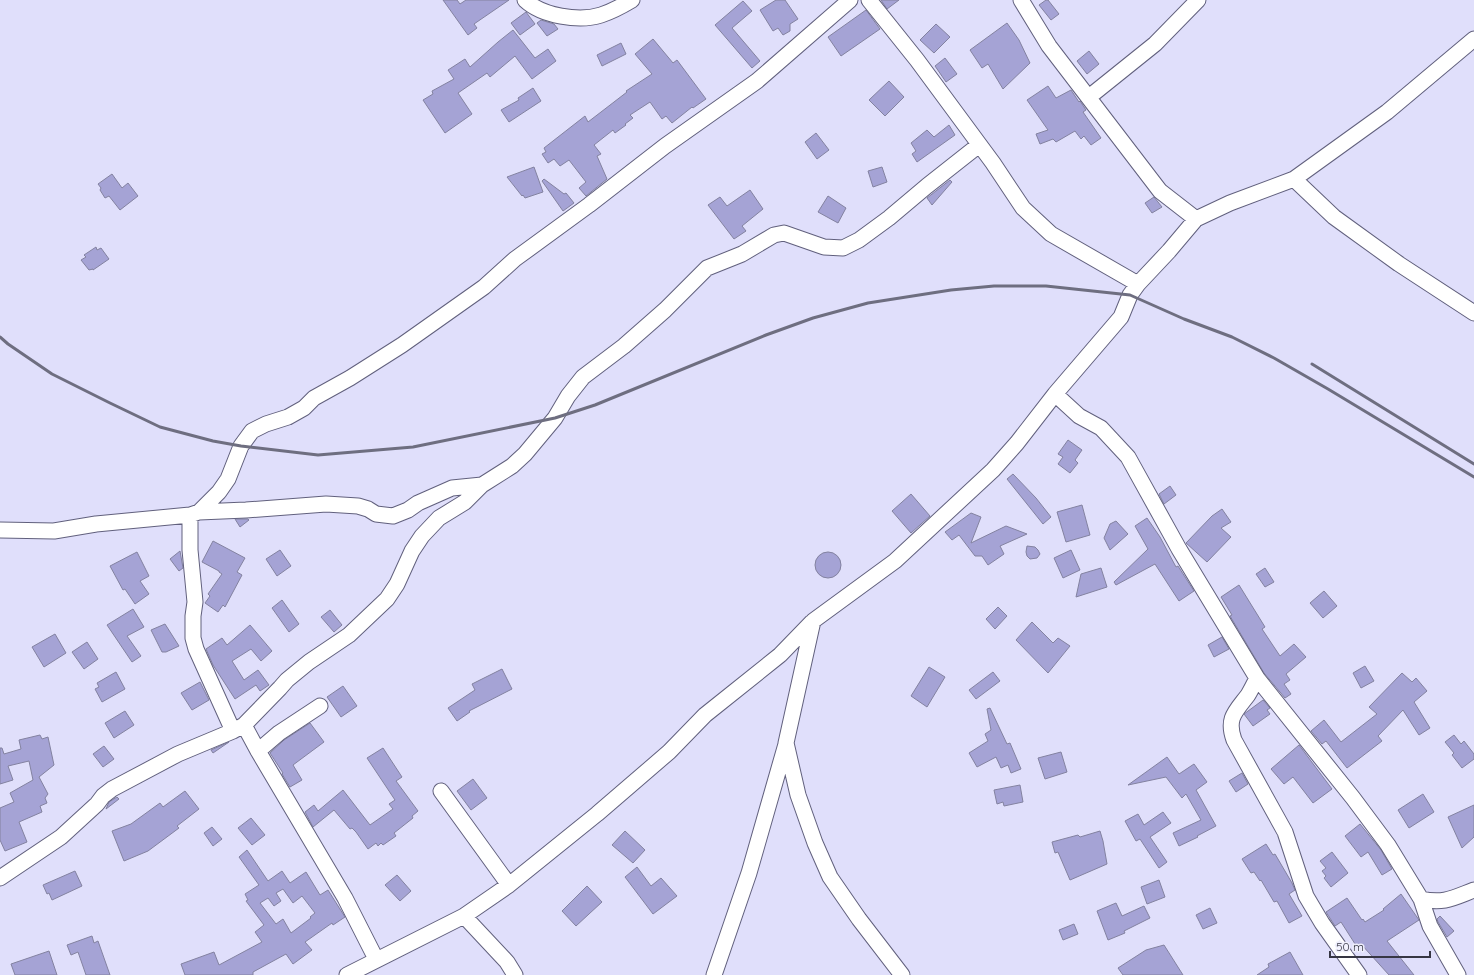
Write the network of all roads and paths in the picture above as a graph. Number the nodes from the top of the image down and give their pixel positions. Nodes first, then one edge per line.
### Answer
1 (525, 0) edge
2 (632, 0) edge
3 (849, 0) edge
4 (869, 0) edge
5 (1021, 0) edge
6 (1198, 0) edge
7 (1474, 39) edge
8 (1088, 97) junction
9 (979, 145) junction
10 (1294, 179) junction
11 (1196, 219) junction
12 (1138, 284) junction
13 (1474, 313) edge
14 (1055, 394) junction
15 (482, 485) junction
16 (195, 514) junction
17 (0, 530) edge
18 (813, 622) junction
19 (1256, 678) junction
20 (320, 706) dead end
21 (238, 728) junction
22 (786, 743) junction
23 (258, 751) junction
24 (441, 791) dead end
25 (0, 878) edge
26 (509, 885) junction
27 (1474, 890) edge
28 (1421, 899) junction
29 (464, 916) junction
30 (376, 959) junction
31 (891, 969) edge
32 (347, 975) edge
33 (515, 975) edge
34 (714, 975) edge
35 (902, 975) edge
36 (1359, 975) edge
37 (1458, 975) edge

1 - 2 street
3 - 16 street
4 - 9 street
5 - 8 street
6 - 8 street
7 - 10 street
8 - 11 street
9 - 12 street
9 - 15 street
10 - 11 street
10 - 13 street
11 - 12 street
12 - 14 street
14 - 18 street
14 - 19 street
15 - 16 street
15 - 21 street
16 - 17 street
16 - 21 street
18 - 22 street
18 - 26 street
19 - 28 street
19 - 36 street
20 - 23 street
21 - 23 street
21 - 25 street
22 - 31 street
22 - 34 street
23 - 30 street
24 - 26 street
26 - 29 street
27 - 28 street
28 - 37 street
29 - 30 street
29 - 33 street
30 - 32 street
31 - 35 street

